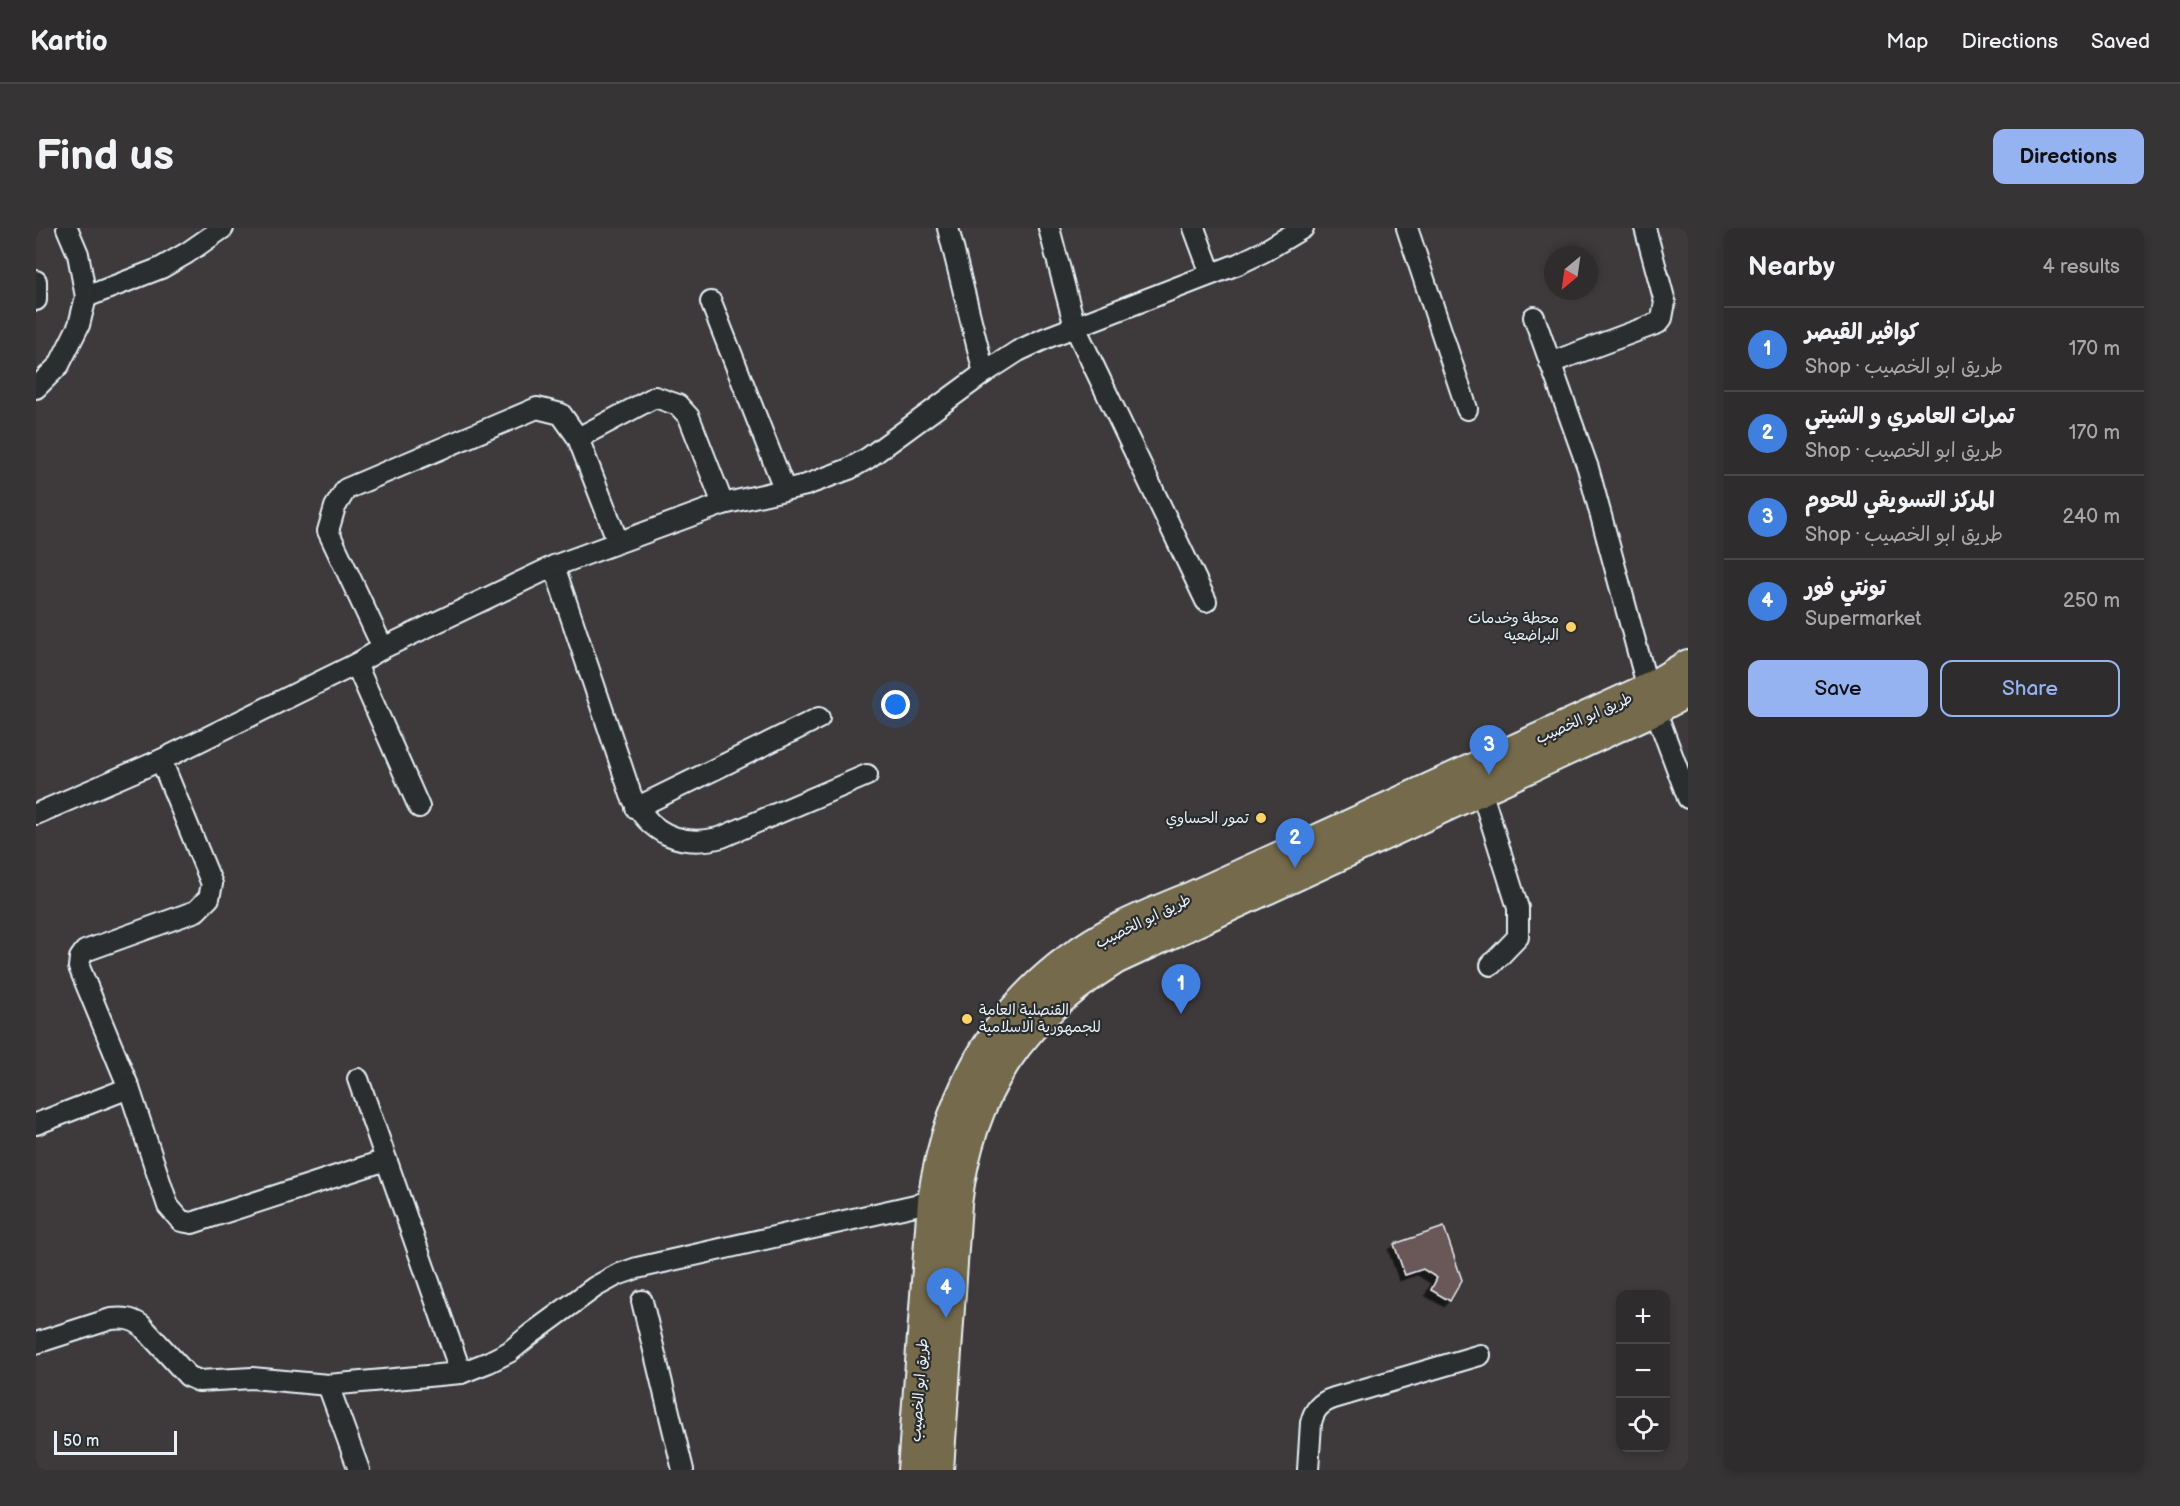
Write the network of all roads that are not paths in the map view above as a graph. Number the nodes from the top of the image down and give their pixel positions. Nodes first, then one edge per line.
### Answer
1 (67, 228) edge
2 (223, 228) edge
3 (948, 228) edge
4 (1049, 228) edge
5 (1194, 228) edge
6 (1302, 228) edge
7 (1407, 228) edge
8 (1645, 228) edge
9 (1211, 274) junction
10 (36, 281) edge
11 (86, 297) junction
12 (36, 300) edge
13 (711, 302) dead end
14 (1534, 318) dead end
15 (1075, 327) junction
16 (1551, 363) junction
17 (984, 373) junction
18 (36, 388) edge
19 (1467, 409) dead end
20 (578, 438) junction
21 (784, 488) junction
22 (723, 504) junction
23 (618, 542) junction
24 (554, 566) junction
25 (1206, 601) dead end
26 (383, 648) junction
27 (356, 664) junction
28 (1688, 665) edge
29 (1688, 691) edge
30 (1652, 699) junction
31 (819, 718) dead end
32 (161, 760) junction
33 (867, 775) dead end
34 (1481, 790) junction
35 (1688, 798) edge
36 (419, 807) dead end
37 (636, 808) junction
38 (36, 814) edge
39 (1491, 965) dead end
40 (358, 1079) dead end
41 (129, 1088) junction
42 (36, 1124) edge
43 (386, 1160) junction
44 (933, 1201) junction
45 (642, 1301) dead end
46 (36, 1343) edge
47 (1480, 1355) dead end
48 (461, 1373) junction
49 (328, 1385) junction
50 (359, 1470) edge
51 (683, 1470) edge
52 (913, 1470) edge
53 (938, 1470) edge
54 (1308, 1470) edge

1 - 11 street
2 - 11 street
3 - 17 street
4 - 15 street
5 - 9 street
6 - 9 street
7 - 19 street
8 - 16 street
9 - 15 street
10 - 12 street
11 - 18 street
13 - 21 street
14 - 16 street
15 - 17 street
15 - 25 street
16 - 30 street
17 - 21 street
20 - 22 street
20 - 23 street
20 - 26 street
21 - 22 street
22 - 23 street
23 - 24 street
24 - 26 street
24 - 37 street
26 - 27 street
27 - 32 street
27 - 36 street
28 - 30 main road, طريق ابو الخصيب
29 - 30 main road, طريق ابو الخصيب
30 - 34 main road, طريق ابو الخصيب
30 - 35 street
30 - 44 main road, طريق ابو الخصيب
31 - 37 street
32 - 38 street
32 - 41 street
33 - 37 street
34 - 39 street
34 - 53 main road, طريق ابو الخصيب
40 - 43 street
41 - 42 street
41 - 43 street
43 - 48 street
44 - 48 street
44 - 52 main road, طريق ابو الخصيب
45 - 51 street
46 - 49 street
47 - 54 street
48 - 49 street
49 - 50 street

